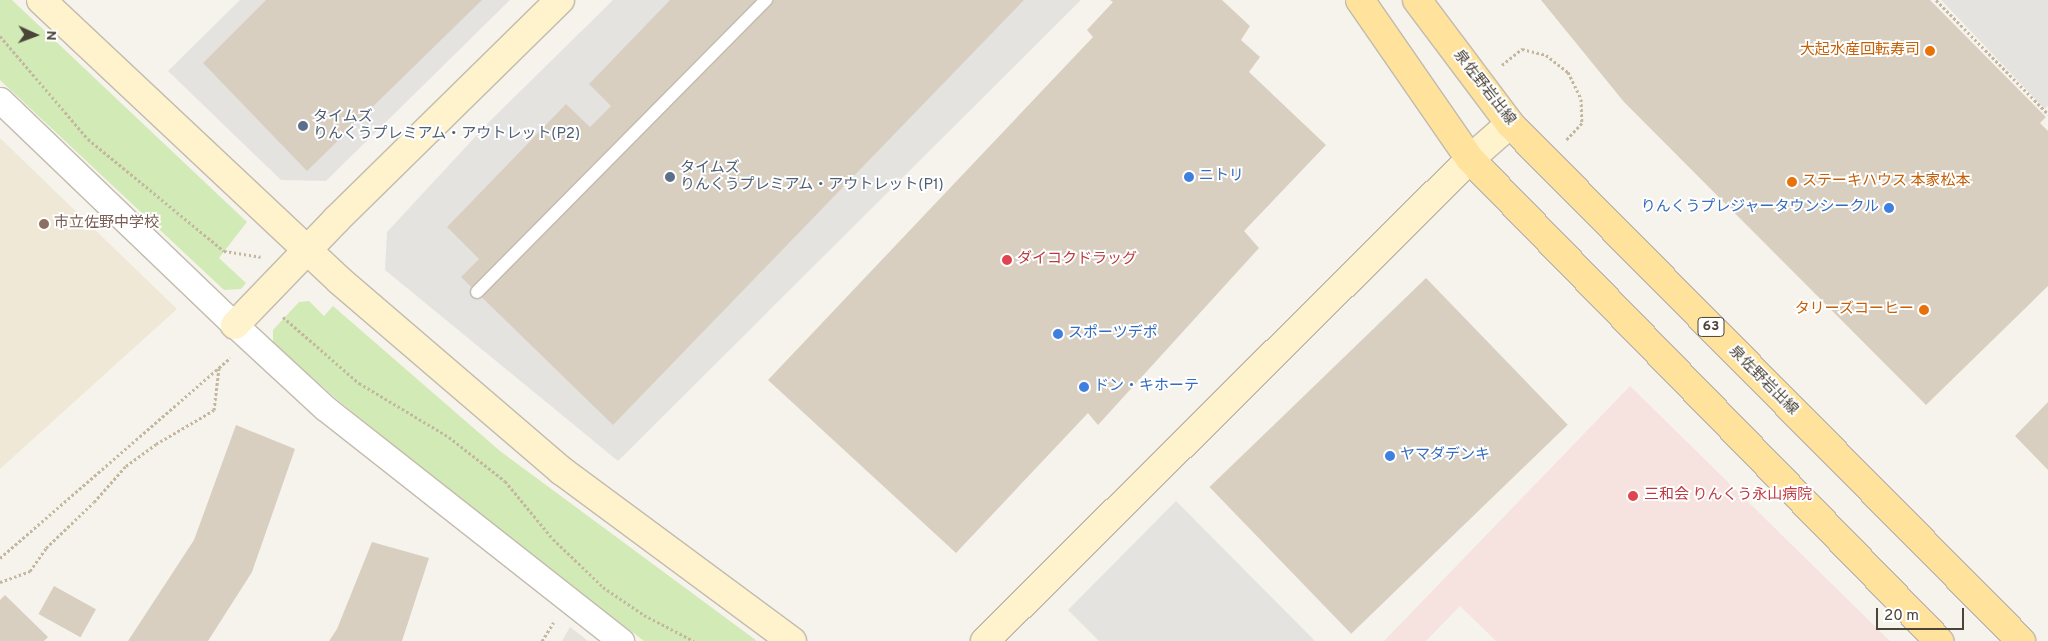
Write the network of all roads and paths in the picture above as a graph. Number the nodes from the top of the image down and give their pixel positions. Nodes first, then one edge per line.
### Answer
1 (41, 0) edge
2 (560, 0) edge
3 (766, 0) edge
4 (1360, 0) edge
5 (1417, 0) edge
6 (1936, 0) edge
7 (0, 36) edge
8 (1502, 66) dead end
9 (0, 100) edge
10 (2048, 114) edge
11 (1510, 124) junction
12 (1566, 141) dead end
13 (1470, 159) junction
14 (309, 250) junction
15 (270, 258) dead end
16 (477, 292) dead end
17 (279, 313) dead end
18 (243, 332) junction
19 (219, 368) junction
20 (0, 558) edge
21 (0, 582) edge
22 (621, 641) edge
23 (694, 641) edge
24 (792, 641) edge
25 (986, 641) edge
26 (1939, 641) edge
27 (2020, 641) edge

1 - 14 street
2 - 14 street
3 - 16 lane
4 - 13 main road
5 - 11 main road, 泉佐野岩出線 / 63
6 - 10 path
7 - 15 path
8 - 12 path
9 - 18 street
11 - 13 street
11 - 27 main road, 泉佐野岩出線 / 63
13 - 25 street
13 - 26 main road
14 - 18 street
14 - 24 street
17 - 23 path
18 - 19 path
18 - 22 street
19 - 20 path
19 - 21 path

